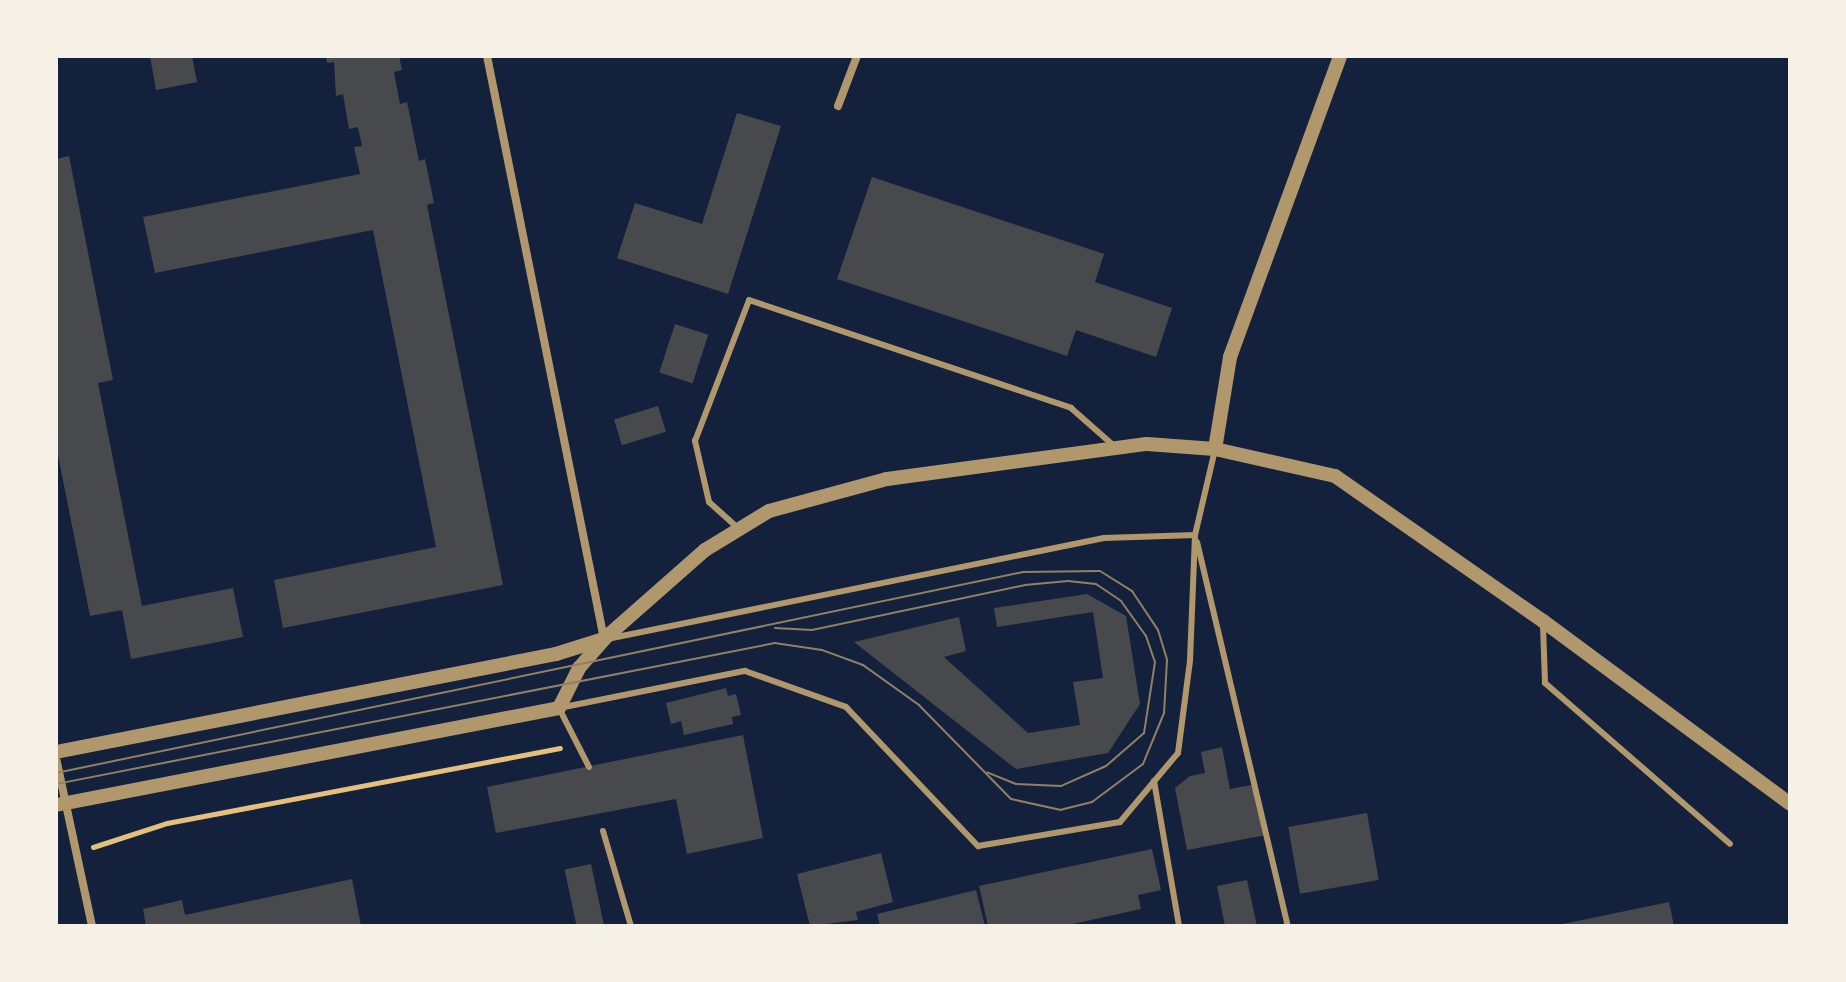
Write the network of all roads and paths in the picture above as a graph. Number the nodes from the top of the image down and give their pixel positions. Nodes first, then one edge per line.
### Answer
1 (487, 56) edge
2 (857, 56) edge
3 (1340, 56) edge
4 (838, 106) dead end
5 (1116, 448) junction
6 (1215, 449) junction
7 (740, 530) junction
8 (1195, 535) junction
9 (1543, 621) junction
10 (604, 639) junction
11 (559, 708) junction
12 (581, 744) junction
13 (56, 752) edge
14 (56, 758) edge
15 (589, 767) dead end
16 (1154, 781) junction
17 (61, 804) edge
18 (1790, 804) edge
19 (603, 831) dead end
20 (1730, 844) dead end
21 (76, 852) junction
22 (92, 926) edge
23 (631, 926) edge
24 (1179, 926) edge
25 (1288, 926) edge

1 - 10 street
2 - 4 street
3 - 6 street
5 - 6 street
5 - 7 street
5 - 7 lane
6 - 8 lane
6 - 9 street
7 - 10 street
8 - 10 lane
8 - 16 lane
8 - 25 lane
9 - 18 street
9 - 20 lane
10 - 11 street
10 - 13 street
11 - 12 lane
11 - 16 lane
11 - 17 street
12 - 15 lane
12 - 21 path
14 - 17 street
16 - 24 lane
17 - 21 street
19 - 23 lane
21 - 22 street

